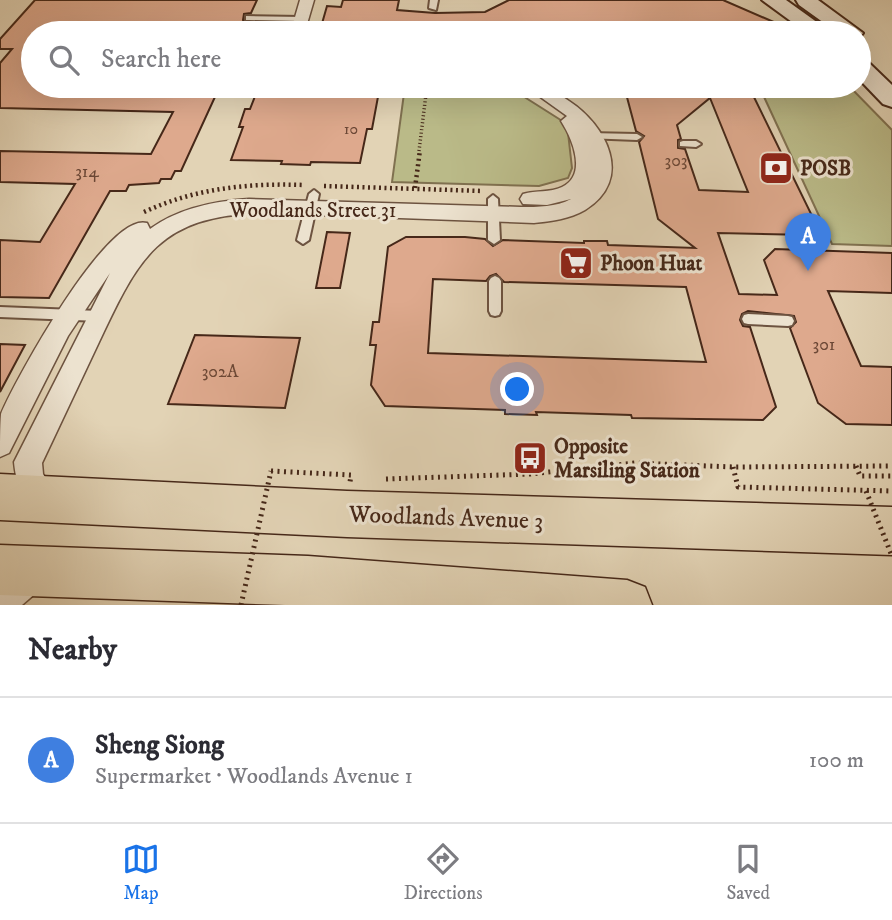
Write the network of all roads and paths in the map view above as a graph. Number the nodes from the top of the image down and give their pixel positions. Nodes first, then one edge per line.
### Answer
1 (292, 0) edge
2 (307, 0) edge
3 (772, 0) edge
4 (804, 0) edge
5 (249, 18) dead end
6 (266, 21) edge
7 (294, 21) edge
8 (296, 21) edge
9 (803, 21) edge
10 (835, 21) edge
11 (871, 64) edge
12 (426, 98) edge
13 (545, 98) edge
14 (892, 99) edge
15 (589, 139) junction
16 (638, 140) dead end
17 (682, 141) dead end
18 (695, 141) dead end
19 (415, 188) dead end
20 (431, 189) dead end
21 (312, 200) junction
22 (493, 201) junction
23 (303, 240) dead end
24 (494, 240) dead end
25 (495, 281) dead end
26 (495, 311) dead end
27 (0, 312) edge
28 (69, 315) junction
29 (99, 316) junction
30 (748, 319) dead end
31 (788, 321) dead end
32 (0, 444) edge
33 (856, 466) junction
34 (733, 467) junction
35 (891, 470) edge
36 (378, 479) dead end
37 (364, 480) dead end
38 (866, 491) junction
39 (892, 491) edge
40 (0, 497) edge
41 (45, 499) junction
42 (892, 531) edge
43 (892, 556) edge
44 (19, 571) edge
45 (0, 603) edge
46 (242, 605) edge
47 (627, 605) edge

1 - 7 street
2 - 8 street
3 - 9 main road
4 - 10 main road
5 - 6 lane
11 - 14 main road
12 - 19 path
13 - 15 street
15 - 16 lane
15 - 22 street, Woodlands Street 31
17 - 18 lane
20 - 22 path
21 - 22 street, Woodlands Street 31
21 - 23 lane
21 - 28 street, Woodlands Street 31
21 - 29 street, Woodlands Street 31
22 - 24 lane
25 - 26 lane
27 - 28 lane
28 - 29 lane
28 - 32 street, Woodlands Street 31
29 - 41 street, Woodlands Street 31
30 - 31 lane
33 - 34 path
33 - 35 path
33 - 35 path
34 - 36 path
34 - 38 path
37 - 46 path, bridge
38 - 39 path
38 - 43 path, bridge
40 - 41 main road, Woodlands Avenue 3
41 - 42 main road, Woodlands Avenue 3
44 - 45 street
44 - 47 main road

